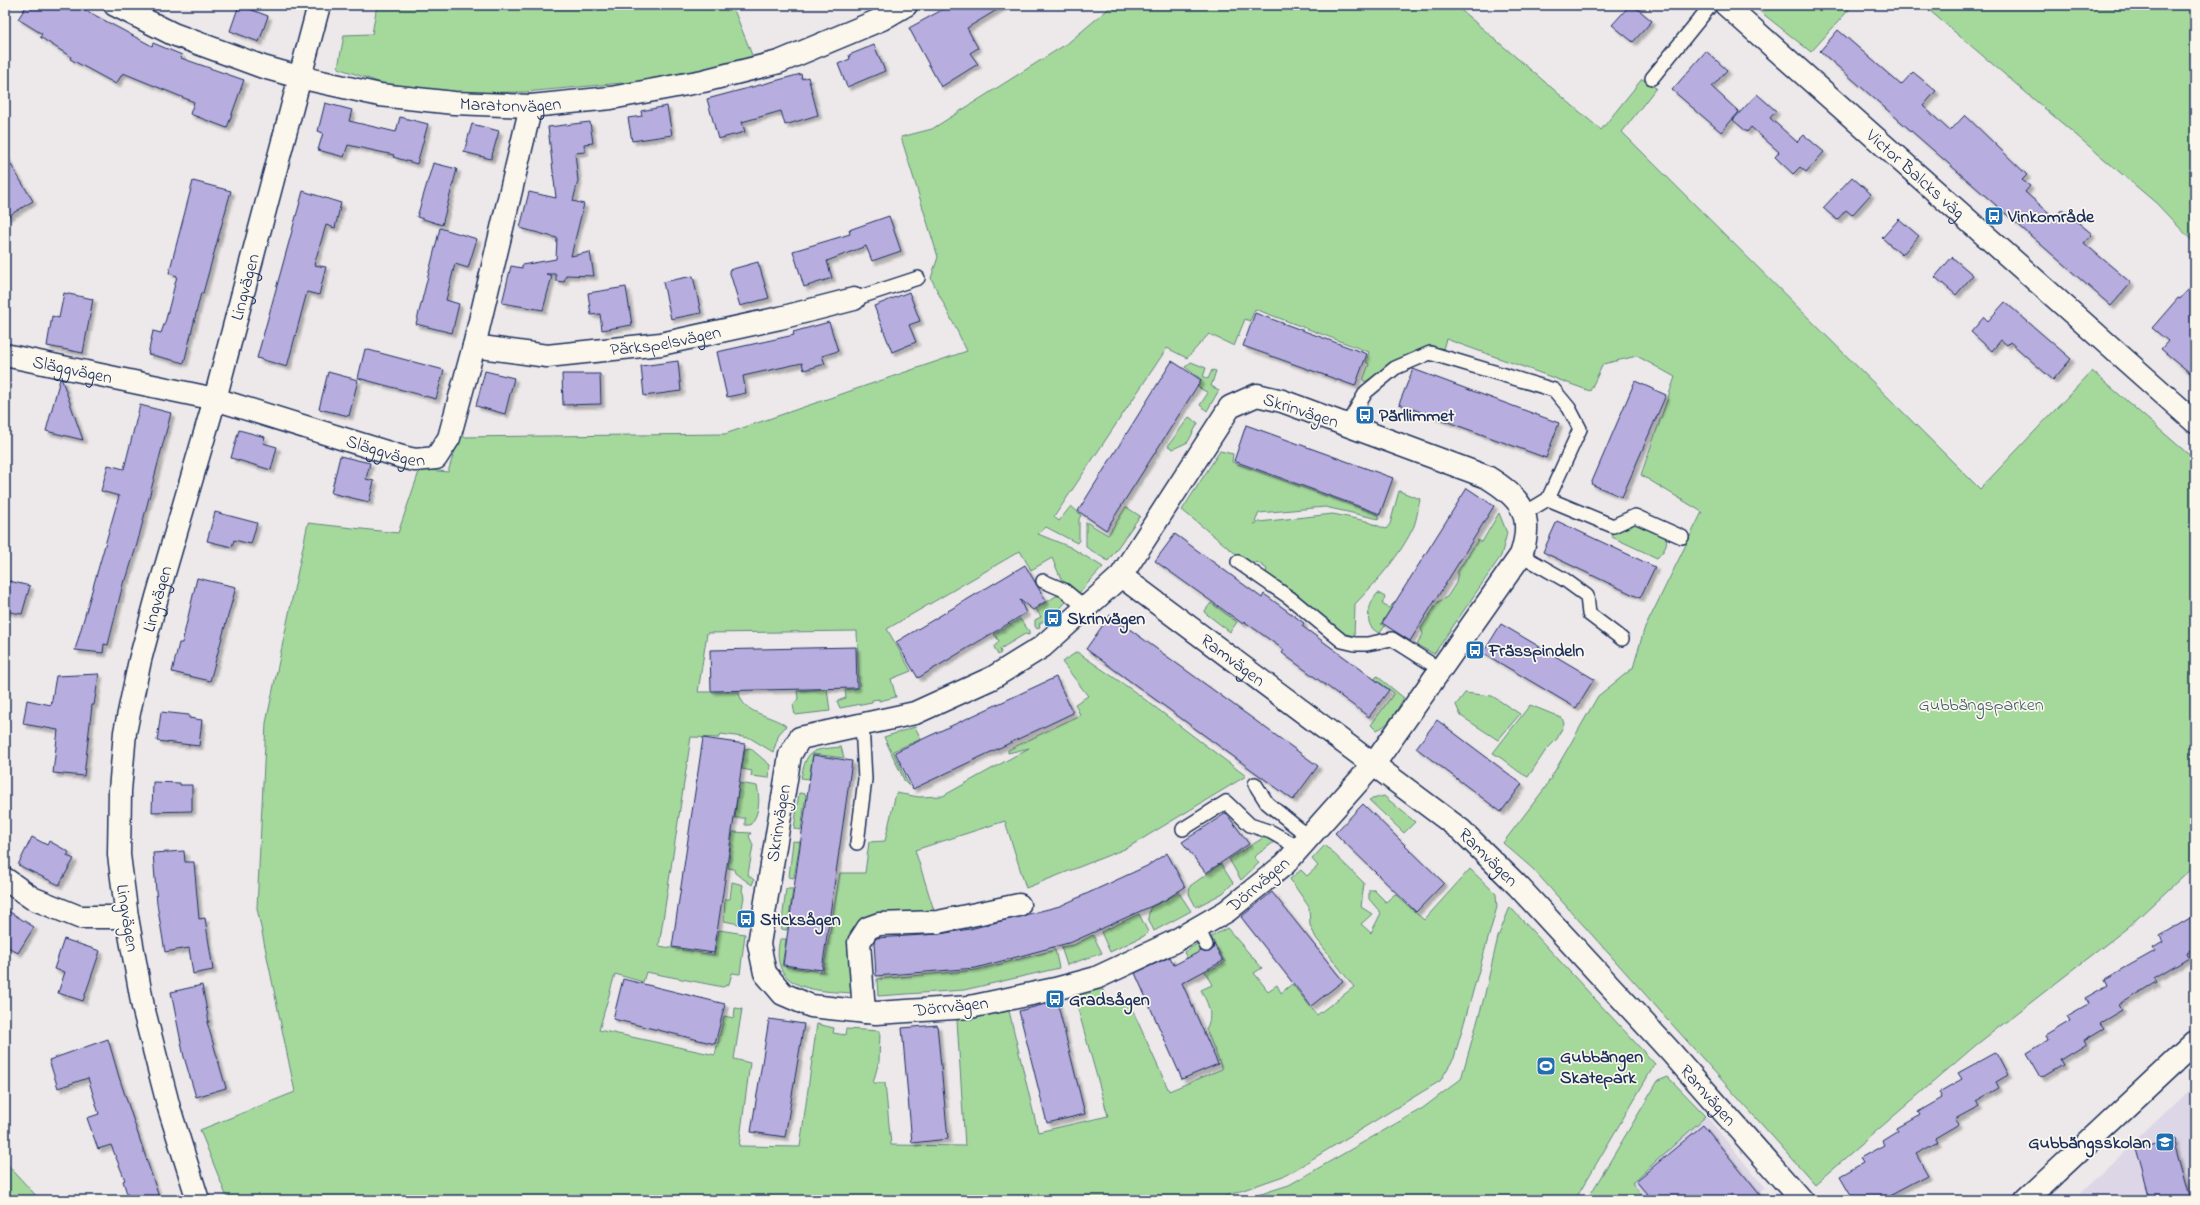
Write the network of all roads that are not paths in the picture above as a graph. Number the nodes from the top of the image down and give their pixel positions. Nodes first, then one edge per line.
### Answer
1 (115, 5) edge
2 (319, 5) edge
3 (906, 5) edge
4 (1711, 5) edge
5 (1726, 5) edge
6 (878, 12) edge
7 (299, 76) junction
8 (1652, 78) dead end
9 (531, 106) junction
10 (918, 278) dead end
11 (854, 299) joint
12 (474, 346) junction
13 (5, 355) edge
14 (215, 399) junction
15 (2195, 422) edge
16 (1347, 425) junction
17 (1548, 499) junction
18 (1525, 513) junction
19 (1682, 537) dead end
20 (1522, 554) junction
21 (1238, 562) dead end
22 (1121, 576) junction
23 (1044, 581) dead end
24 (1086, 608) junction
25 (1622, 639) dead end
26 (1442, 670) junction
27 (862, 724) junction
28 (1374, 764) junction
29 (1255, 784) dead end
30 (1183, 829) dead end
31 (857, 843) dead end
32 (1304, 843) junction
33 (5, 879) edge
34 (1019, 905) dead end
35 (127, 917) junction
36 (765, 973) joint
37 (864, 1012) junction
38 (2195, 1042) edge
39 (198, 1200) edge
40 (1801, 1200) edge
41 (2026, 1200) edge

1 - 7 street, Maratonvägen
2 - 7 street, Lingvägen
3 - 6 street, Maratonvägen
4 - 8 lane
5 - 15 street, Victor Balcks väg
6 - 9 street, Maratonvägen
7 - 9 street, Maratonvägen
7 - 14 street, Lingvägen
9 - 12 street, Släggvägen
10 - 11 lane
11 - 12 street, Pärkspelsvägen
12 - 14 street, Släggvägen
13 - 14 street, Släggvägen
14 - 35 street, Lingvägen
16 - 17 lane
16 - 18 street, Skrinvägen
16 - 22 street, Skrinvägen
17 - 18 lane
17 - 19 lane
18 - 20 street, Skrinvägen
20 - 25 lane
20 - 26 street, Dörrvägen
21 - 26 lane
22 - 24 street, Skrinvägen
22 - 28 street, Ramvägen
23 - 24 lane
24 - 27 street, Skrinvägen
26 - 28 street, Dörrvägen
27 - 31 lane
27 - 36 street, Skrinvägen
28 - 32 street, Dörrvägen
28 - 40 street, Ramvägen
29 - 32 lane
30 - 32 lane
32 - 37 street, Dörrvägen
33 - 35 street
34 - 37 street
35 - 39 street, Lingvägen
36 - 37 street, Dörrvägen
38 - 41 street

